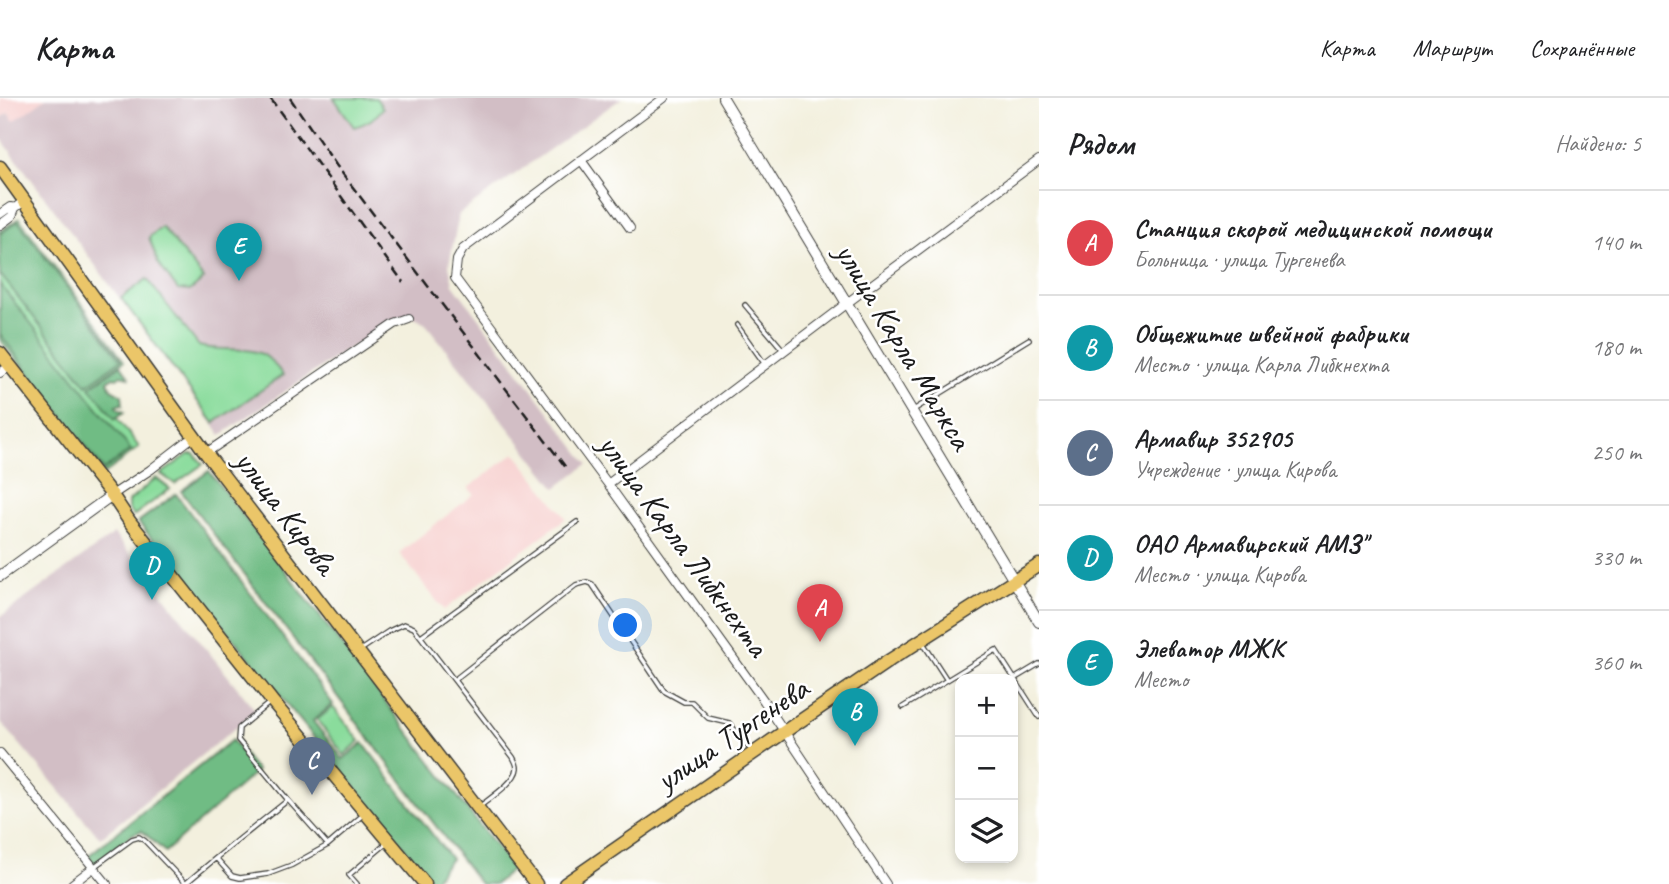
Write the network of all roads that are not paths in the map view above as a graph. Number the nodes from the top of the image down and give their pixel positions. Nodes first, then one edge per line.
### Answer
1 (664, 98) edge
2 (723, 98) edge
3 (581, 160) junction
4 (1039, 160) edge
5 (0, 167) edge
6 (20, 205) junction
7 (0, 214) edge
8 (0, 225) edge
9 (630, 229) dead end
10 (847, 303) junction
11 (745, 305) dead end
12 (409, 319) dead end
13 (737, 325) dead end
14 (1029, 339) dead end
15 (784, 351) junction
16 (0, 353) edge
17 (765, 365) junction
18 (5, 370) edge
19 (912, 411) junction
20 (194, 436) junction
21 (206, 453) junction
22 (608, 484) junction
23 (112, 495) junction
24 (577, 522) dead end
25 (1039, 565) edge
26 (0, 576) edge
27 (1015, 580) junction
28 (1039, 622) edge
29 (421, 636) junction
30 (922, 640) junction
31 (358, 652) junction
32 (1039, 664) edge
33 (957, 674) edge
34 (1011, 674) edge
35 (955, 675) edge
36 (1018, 677) edge
37 (454, 680) junction
38 (947, 680) junction
39 (1018, 685) edge
40 (272, 701) junction
41 (903, 707) dead end
42 (1039, 717) edge
43 (784, 732) junction
44 (0, 753) edge
45 (753, 753) junction
46 (288, 800) junction
47 (478, 808) junction
48 (366, 813) junction
49 (389, 841) junction
50 (328, 845) junction
51 (216, 858) junction
52 (93, 868) junction
53 (72, 884) edge
54 (107, 884) edge
55 (186, 884) edge
56 (356, 884) edge
57 (425, 884) edge
58 (536, 884) edge
59 (565, 884) edge
60 (887, 884) edge

1 - 3 street
2 - 10 street, улица Карла Маркса
3 - 9 street
3 - 22 street, улица Карла Либкнехта
4 - 10 street
5 - 6 main road, улица Кирова
6 - 7 street
6 - 8 street
6 - 20 main road, улица Кирова
10 - 15 street
10 - 19 street, улица Карла Маркса
11 - 15 lane
12 - 21 street
13 - 17 lane
14 - 19 lane
15 - 17 street
16 - 18 main road
17 - 22 street
18 - 23 main road
19 - 27 street, улица Карла Маркса
20 - 21 main road, улица Кирова
20 - 23 street
21 - 31 main road, улица Кирова
22 - 43 street, улица Карла Либкнехта
23 - 26 street
23 - 40 main road
24 - 29 lane
25 - 27 main road, улица Тургенева
27 - 28 street, улица Карла Маркса
27 - 30 main road, улица Тургенева
29 - 31 lane
29 - 37 lane
30 - 38 lane
30 - 43 main road, улица Тургенева
31 - 47 main road, улица Кирова
32 - 36 lane
33 - 34 lane
35 - 38 lane
37 - 45 lane
37 - 47 lane
38 - 41 lane
39 - 42 lane
40 - 46 lane
40 - 48 main road
43 - 45 main road, улица Тургенева
43 - 60 street, улица Карла Либкнехта
44 - 52 street
45 - 59 main road, улица Тургенева
46 - 50 lane
46 - 51 lane
47 - 58 main road, улица Кирова
48 - 49 main road
48 - 50 lane
49 - 56 lane
49 - 57 main road
50 - 51 lane
51 - 55 lane
52 - 53 street
52 - 54 street
52 - 55 lane

